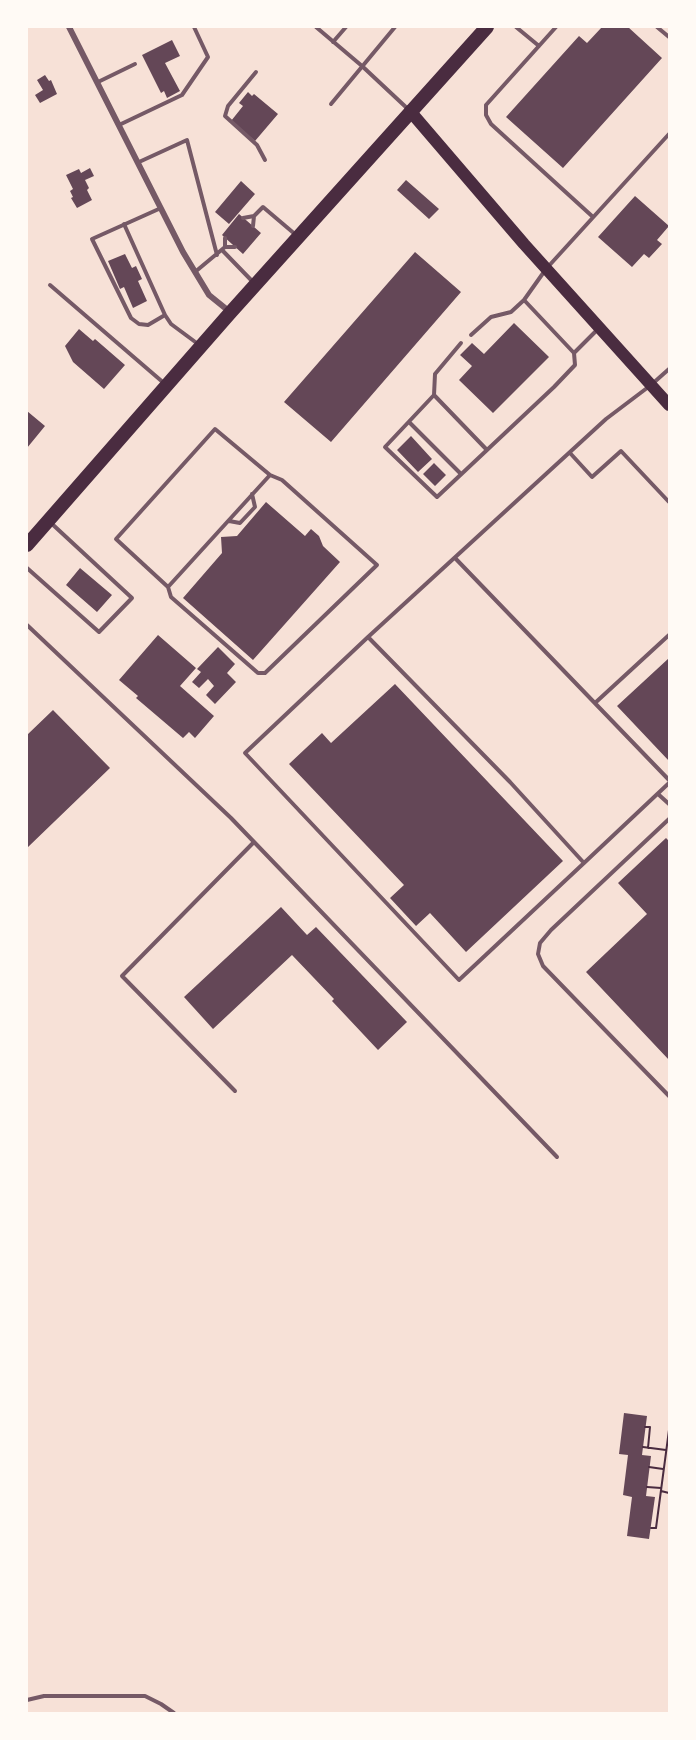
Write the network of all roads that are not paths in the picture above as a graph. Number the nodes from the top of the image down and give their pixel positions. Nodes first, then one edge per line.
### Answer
1 (69, 27) edge
2 (194, 27) edge
3 (316, 27) edge
4 (346, 27) edge
5 (395, 27) edge
6 (487, 27) edge
7 (516, 27) edge
8 (556, 27) edge
9 (657, 27) edge
10 (669, 37) edge
11 (333, 42) junction
12 (539, 46) junction
13 (135, 64) dead end
14 (362, 66) junction
15 (256, 72) dead end
16 (98, 82) junction
17 (331, 104) dead end
18 (410, 111) junction
19 (119, 125) junction
20 (669, 134) edge
21 (265, 159) dead end
22 (139, 162) junction
23 (161, 207) junction
24 (254, 216) junction
25 (593, 217) junction
26 (243, 218) dead end
27 (124, 224) junction
28 (253, 226) dead end
29 (299, 237) junction
30 (225, 238) dead end
31 (235, 247) dead end
32 (223, 249) junction
33 (218, 255) junction
34 (546, 269) junction
35 (195, 272) junction
36 (256, 284) junction
37 (50, 285) dead end
38 (524, 300) junction
39 (230, 313) junction
40 (165, 315) junction
41 (599, 327) junction
42 (471, 335) dead end
43 (461, 343) dead end
44 (201, 346) junction
45 (574, 353) junction
46 (669, 369) edge
47 (651, 385) junction
48 (167, 386) junction
49 (434, 395) junction
50 (669, 405) edge
51 (409, 422) junction
52 (487, 450) junction
53 (570, 453) junction
54 (461, 474) junction
55 (270, 475) junction
56 (252, 494) junction
57 (669, 502) edge
58 (228, 520) junction
59 (48, 521) junction
60 (27, 545) edge
61 (455, 558) junction
62 (27, 568) edge
63 (168, 586) junction
64 (27, 625) edge
65 (669, 635) edge
66 (368, 637) junction
67 (595, 703) junction
68 (669, 782) edge
69 (658, 794) junction
70 (669, 804) edge
71 (669, 819) edge
72 (254, 842) junction
73 (584, 863) junction
74 (235, 1091) dead end
75 (669, 1096) edge
76 (557, 1157) dead end
77 (27, 1700) edge
78 (174, 1713) edge

1 - 16 street
2 - 19 lane
3 - 11 lane
4 - 11 lane
5 - 14 lane
6 - 18 main road
7 - 12 lane
8 - 12 lane
9 - 10 lane
11 - 14 lane
12 - 25 lane
13 - 16 lane
14 - 17 lane
14 - 18 lane
15 - 21 lane
16 - 19 street
18 - 29 main road
18 - 34 main road
19 - 22 street
20 - 25 lane
22 - 23 street
22 - 33 lane
23 - 27 lane
23 - 35 street
24 - 26 lane
24 - 28 lane
24 - 29 lane
25 - 34 lane
27 - 40 lane
27 - 40 lane
29 - 36 main road
30 - 32 lane
31 - 32 lane
32 - 33 lane
32 - 36 lane
33 - 35 lane
34 - 38 lane
34 - 41 main road
35 - 39 street
36 - 39 main road
37 - 48 lane
38 - 42 lane
38 - 45 lane
39 - 44 main road
40 - 44 lane
41 - 45 lane
41 - 47 main road
43 - 49 lane
44 - 48 main road
45 - 52 lane
46 - 47 lane
47 - 50 main road
47 - 53 lane
48 - 59 main road
49 - 51 lane
49 - 52 lane
51 - 54 lane
51 - 54 lane
52 - 54 lane
53 - 57 lane
53 - 61 lane
55 - 56 lane
55 - 63 lane
55 - 63 lane
56 - 58 lane
56 - 58 lane
58 - 63 lane
59 - 60 main road
59 - 62 lane
61 - 66 lane
61 - 67 lane
64 - 72 lane
65 - 67 lane
66 - 73 lane
66 - 73 lane
67 - 68 lane
68 - 69 lane
69 - 70 lane
69 - 73 lane
71 - 75 lane
72 - 74 lane
72 - 76 lane
77 - 78 lane

